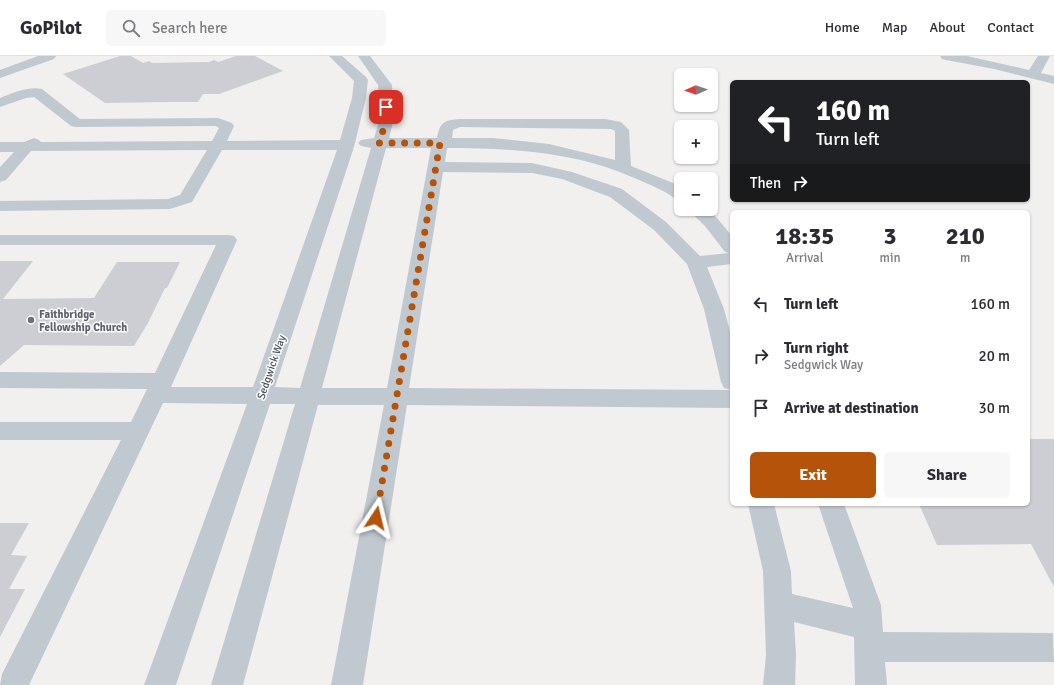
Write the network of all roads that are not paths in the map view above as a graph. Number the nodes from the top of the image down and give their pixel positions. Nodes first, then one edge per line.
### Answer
1 (17, 56) edge
2 (50, 56) edge
3 (335, 56) edge
4 (364, 56) edge
5 (946, 56) edge
6 (1037, 59) edge
7 (0, 62) edge
8 (1054, 65) edge
9 (0, 74) edge
10 (1032, 75) junction
11 (1054, 80) edge
12 (0, 103) edge
13 (76, 123) junction
14 (379, 143) junction
15 (442, 143) junction
16 (346, 144) junction
17 (26, 146) junction
18 (217, 146) junction
19 (0, 147) edge
20 (436, 167) junction
21 (623, 168) junction
22 (0, 177) edge
23 (674, 191) edge
24 (0, 206) edge
25 (704, 216) edge
26 (0, 240) edge
27 (730, 246) edge
28 (730, 258) edge
29 (696, 262) junction
30 (730, 374) edge
31 (0, 380) edge
32 (159, 388) junction
33 (262, 396) junction
34 (308, 396) junction
35 (397, 397) junction
36 (730, 399) edge
37 (0, 431) edge
38 (137, 431) junction
39 (761, 506) edge
40 (832, 506) edge
41 (779, 605) junction
42 (869, 637) junction
43 (1053, 648) dead end
44 (13, 685) edge
45 (160, 685) edge
46 (227, 685) edge
47 (347, 685) edge
48 (779, 685) edge
49 (871, 685) edge

1 - 7 street
2 - 9 street
3 - 16 street, Sedgwick Way
4 - 14 street
5 - 10 street
6 - 8 street
6 - 10 street
10 - 11 street
12 - 13 street
13 - 17 street
13 - 18 street
14 - 15 street
14 - 16 street
14 - 34 street
15 - 20 street
15 - 21 street
15 - 21 street
16 - 18 street
16 - 33 street, Sedgwick Way
17 - 18 street
17 - 19 street
17 - 22 street
18 - 24 street
20 - 29 street
20 - 35 street
21 - 23 street
25 - 27 street
26 - 32 street
28 - 29 street
29 - 30 street
31 - 32 street
32 - 33 street
32 - 38 street
33 - 34 street
33 - 45 street, Sedgwick Way
34 - 35 street
34 - 46 street
35 - 36 street
35 - 47 street
37 - 38 street
38 - 44 street
39 - 41 street
40 - 42 street
41 - 42 street
41 - 48 street
42 - 43 street
42 - 49 street

